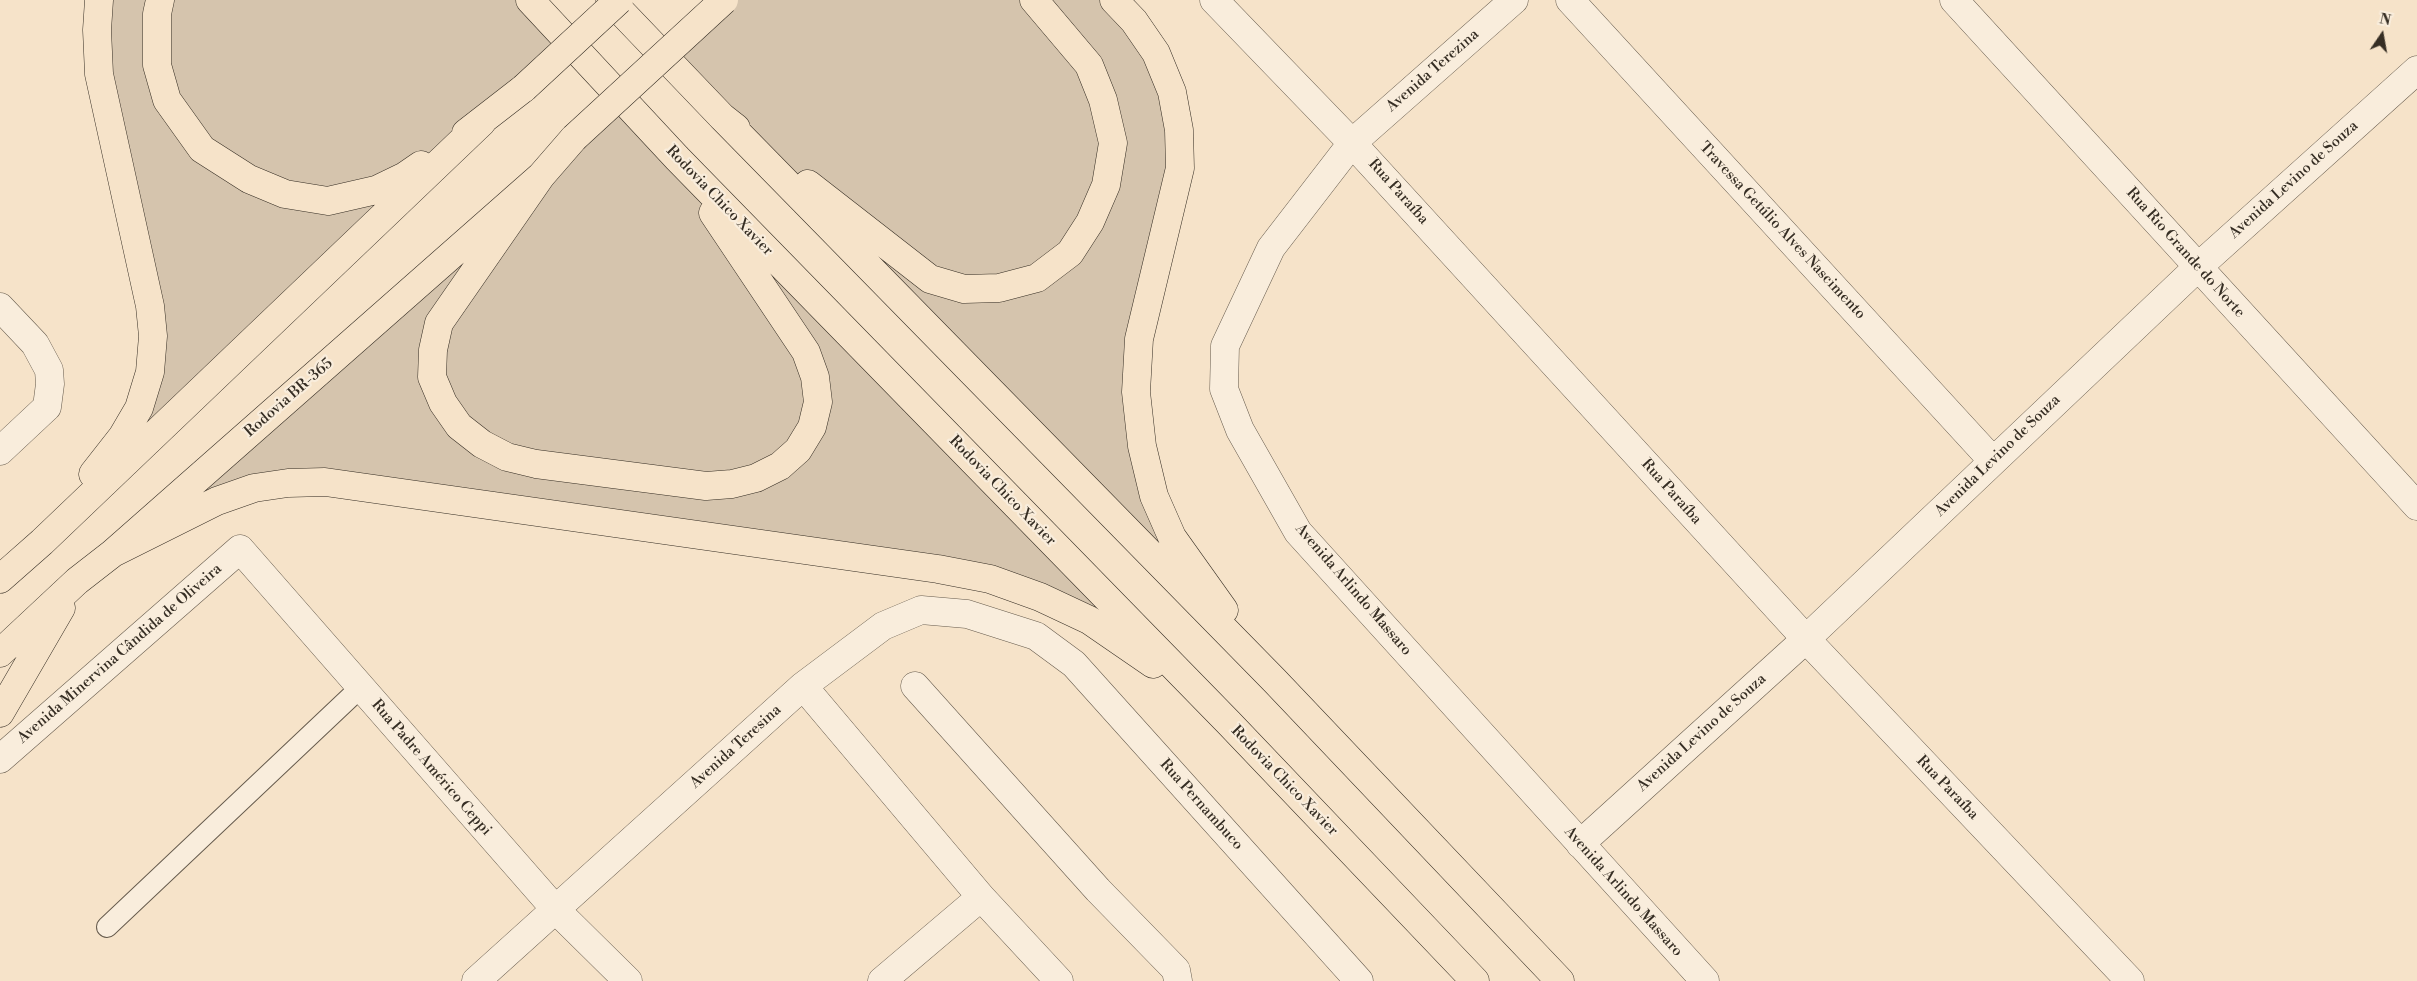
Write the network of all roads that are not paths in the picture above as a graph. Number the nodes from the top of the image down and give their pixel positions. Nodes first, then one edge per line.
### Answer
1 (99, 0) edge
2 (160, 0) edge
3 (530, 0) edge
4 (610, 0) edge
5 (619, 0) edge
6 (724, 0) edge
7 (1034, 0) edge
8 (1114, 0) edge
9 (1214, 0) edge
10 (1514, 0) edge
11 (1570, 0) edge
12 (1954, 0) edge
13 (2417, 70) edge
14 (722, 117) junction
15 (482, 122) junction
16 (1352, 142) junction
17 (676, 158) junction
18 (542, 176) junction
19 (2198, 267) junction
20 (0, 307) edge
21 (0, 451) edge
22 (1993, 461) junction
23 (2417, 506) edge
24 (42, 542) junction
25 (240, 549) joint
26 (113, 554) junction
27 (0, 579) edge
28 (77, 581) junction
29 (1036, 636) joint
30 (1806, 640) junction
31 (0, 653) edge
32 (1274, 680) junction
33 (803, 686) junction
34 (915, 686) dead end
35 (361, 687) junction
36 (0, 713) edge
37 (1229, 723) junction
38 (0, 759) edge
39 (1580, 844) junction
40 (981, 897) junction
41 (556, 910) junction
42 (106, 927) dead end
43 (476, 981) edge
44 (628, 981) edge
45 (882, 981) edge
46 (1059, 981) edge
47 (1178, 981) edge
48 (1359, 981) edge
49 (1474, 981) edge
50 (1560, 981) edge
51 (1704, 981) edge
52 (2130, 981) edge

1 - 24 highway
2 - 15 highway
3 - 17 highway, Rodovia Chico Xavier
4 - 14 highway
5 - 15 highway, bridge
6 - 18 highway, Rodovia BR-365, bridge
7 - 14 highway
8 - 32 highway
9 - 16 street, Rua Paraíba
10 - 16 street, Avenida Terezina
11 - 22 street, Travessa Getúlio Alves Nascimento
12 - 19 street, Rua Rio Grande do Norte
13 - 19 street, Avenida Levino de Souza
14 - 32 highway
15 - 24 highway
16 - 30 street, Rua Paraíba
16 - 39 street, Avenida Arlindo Massaro
17 - 18 highway
17 - 37 highway, Rodovia Chico Xavier
18 - 26 highway, Rodovia BR-365
19 - 22 street, Avenida Levino de Souza
19 - 23 street, Rua Rio Grande do Norte
20 - 21 street
22 - 30 street, Avenida Levino de Souza
24 - 27 highway
25 - 35 street, Rua Padre Américo Ceppi
25 - 38 street, Avenida Minervina Cândida de Oliveira
26 - 28 highway, Rodovia BR-365
26 - 37 highway
28 - 31 highway, Rodovia BR-365
28 - 36 highway
29 - 33 street, Avenida Teresina
29 - 48 street, Rua Pernambuco
30 - 39 street, Avenida Levino de Souza
30 - 52 street, Rua Paraíba
32 - 50 highway
33 - 40 street
33 - 41 street, Avenida Teresina
34 - 47 street
35 - 41 street, Rua Padre Américo Ceppi
35 - 42 lane
37 - 49 highway, Rodovia Chico Xavier
39 - 51 street, Avenida Arlindo Massaro
40 - 45 street
40 - 46 street
41 - 43 street, Avenida Teresina
41 - 44 street, Rua Padre Américo Ceppi

